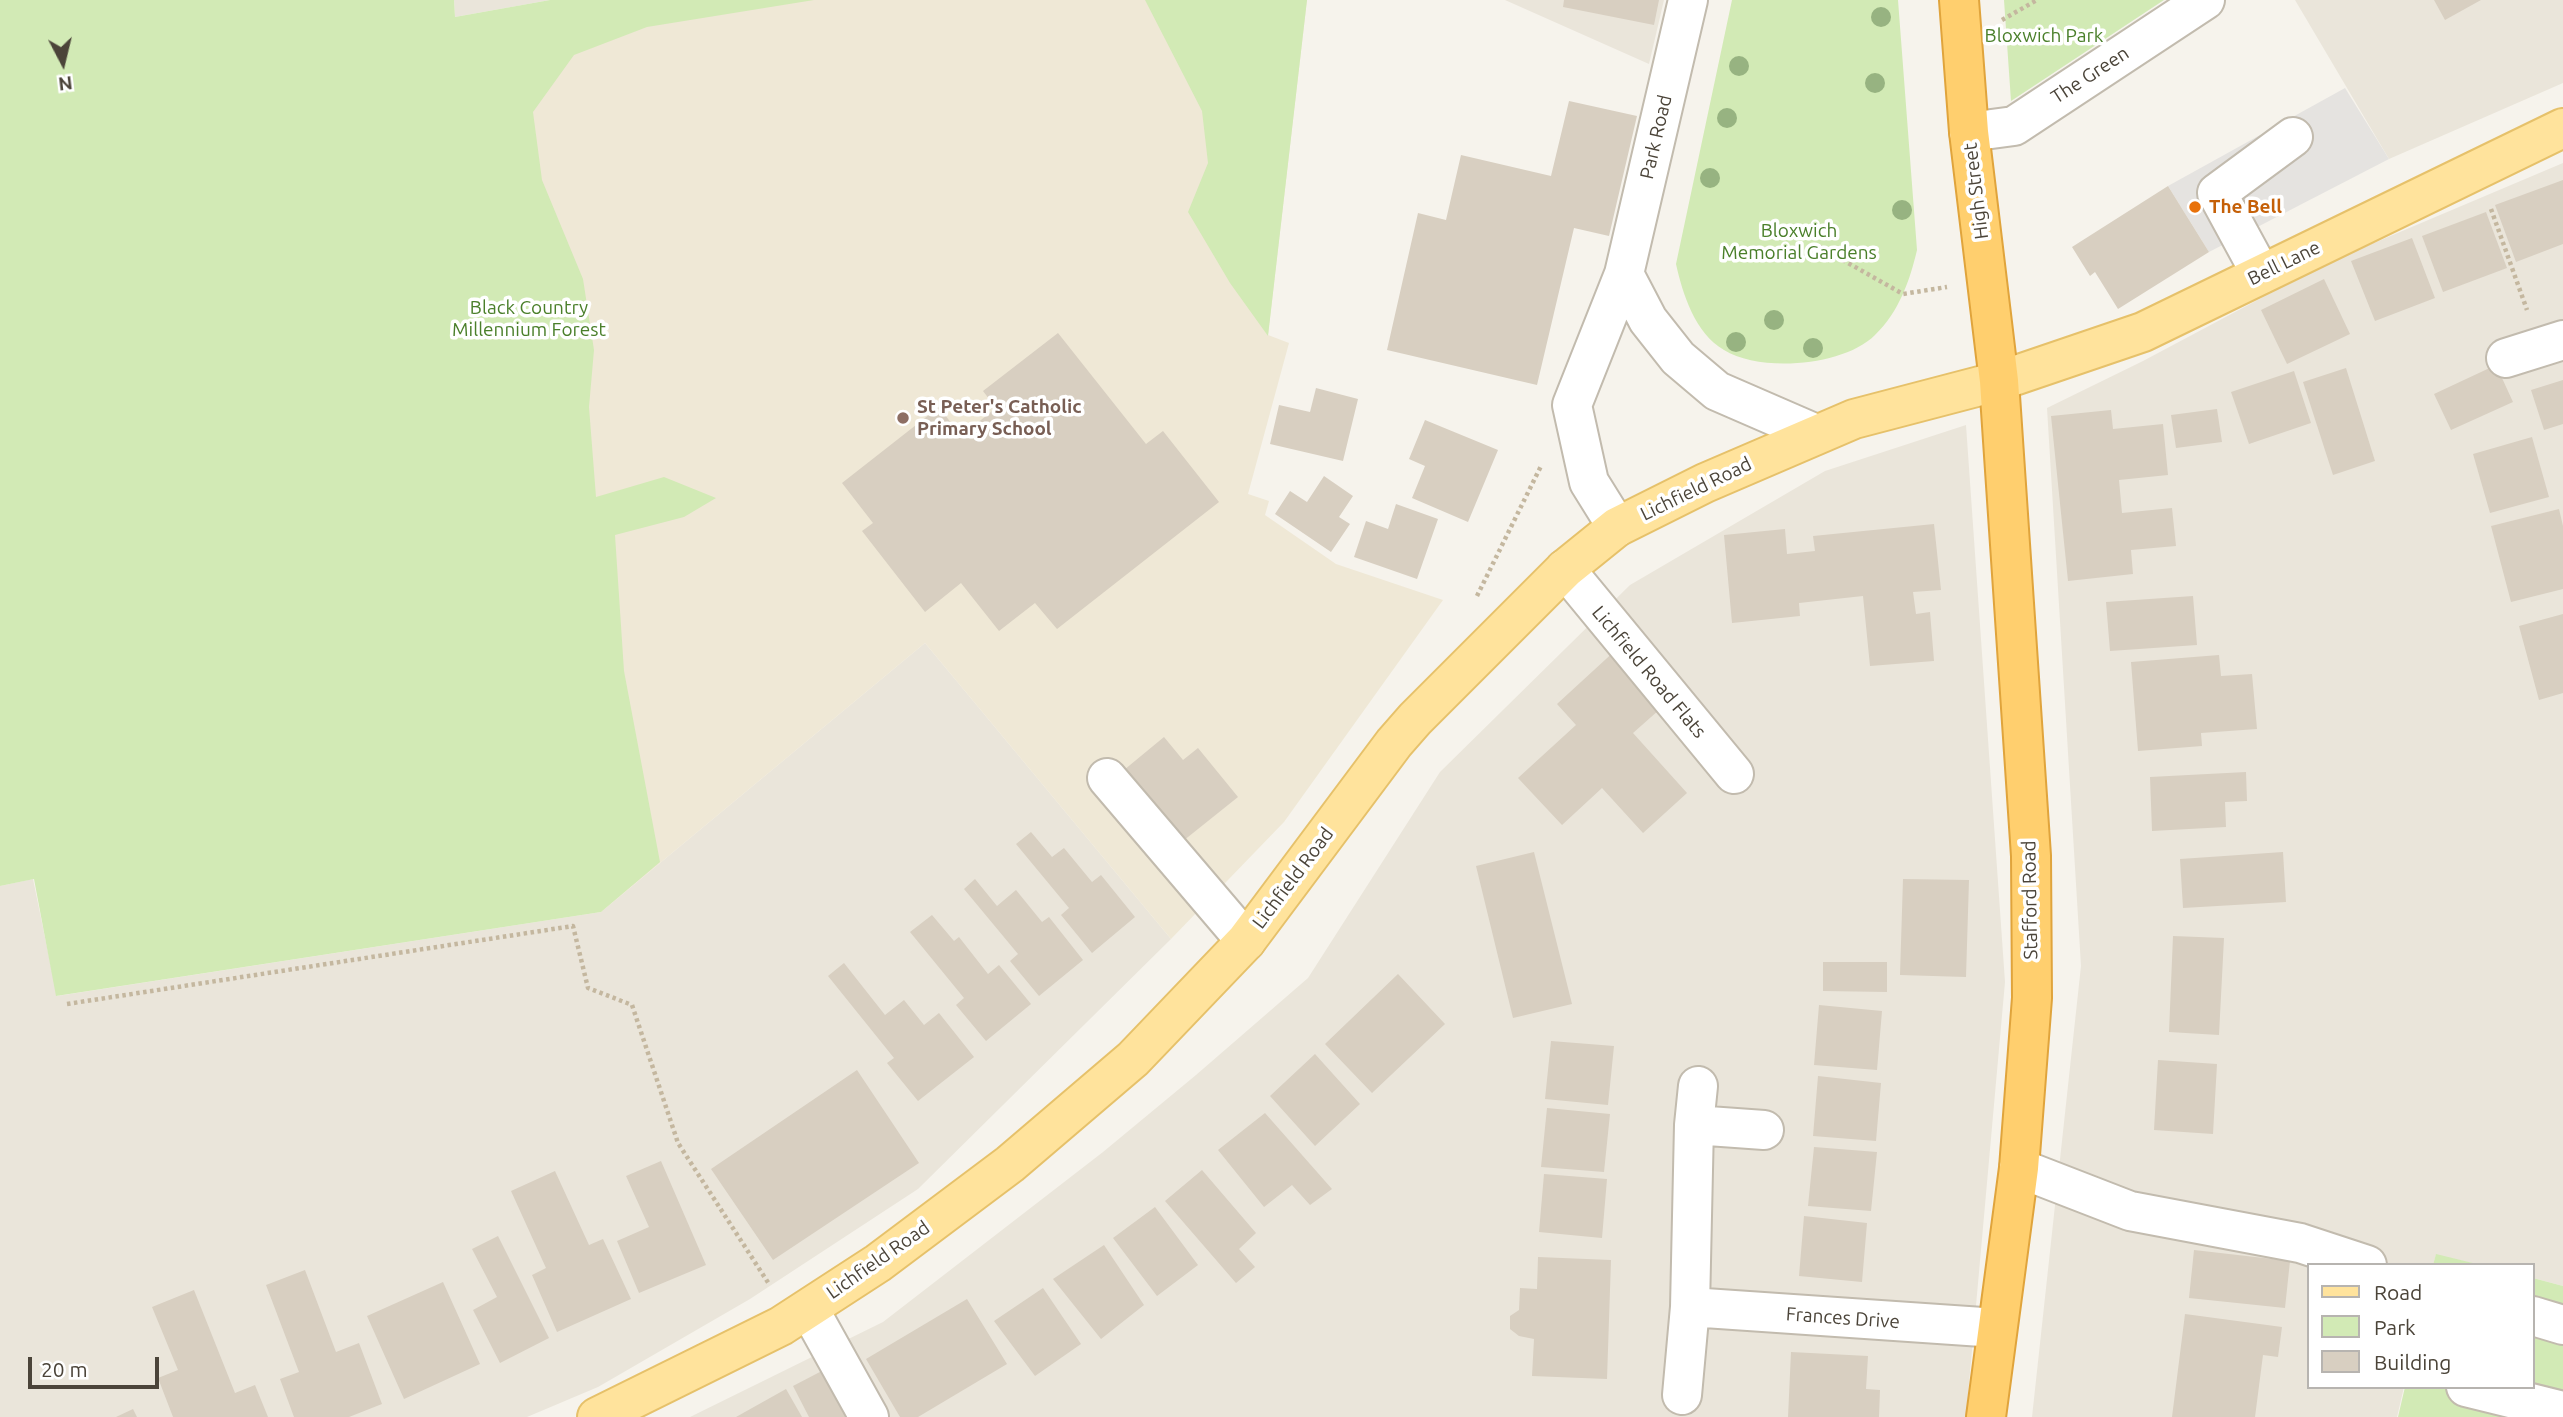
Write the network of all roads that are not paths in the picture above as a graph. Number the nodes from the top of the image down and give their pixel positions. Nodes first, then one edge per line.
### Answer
1 (1688, 0) edge
2 (1959, 0) edge
3 (2204, 0) edge
4 (2563, 128) edge
5 (1969, 132) junction
6 (2293, 137) dead end
7 (2261, 274) junction
8 (1624, 275) junction
9 (1999, 381) junction
10 (1815, 434) junction
11 (1617, 527) junction
12 (1565, 569) junction
13 (1734, 774) dead end
14 (1107, 778) dead end
15 (1246, 941) junction
16 (1698, 1086) dead end
17 (1694, 1125) junction
18 (1764, 1130) dead end
19 (2019, 1168) junction
20 (2361, 1263) edge
21 (1690, 1307) junction
22 (800, 1314) junction
23 (2535, 1317) edge
24 (2563, 1325) edge
25 (1997, 1328) junction
26 (2474, 1389) edge
27 (1682, 1395) dead end
28 (2563, 1411) edge
29 (597, 1417) edge
30 (869, 1417) edge
31 (1986, 1417) edge

1 - 8 street, Park Road
2 - 5 highway, High Street
3 - 5 street, The Green
4 - 7 main road, Bell Lane
5 - 9 highway, High Street
6 - 7 street
7 - 9 main road, Bell Lane
8 - 10 street
8 - 11 street, Park Road
9 - 10 main road, Lichfield Road
9 - 19 highway, Stafford Road
10 - 11 main road, Lichfield Road
11 - 12 main road, Lichfield Road
12 - 13 street, Lichfield Road Flats
12 - 15 main road, Lichfield Road
14 - 15 street
15 - 22 main road, Lichfield Road
16 - 17 street
17 - 18 street
17 - 21 street
19 - 20 street
19 - 25 highway, Stafford Road
21 - 25 street, Frances Drive
21 - 27 street
22 - 29 main road, Lichfield Road
22 - 30 street
23 - 24 street
25 - 31 highway, Stafford Road
26 - 28 street

